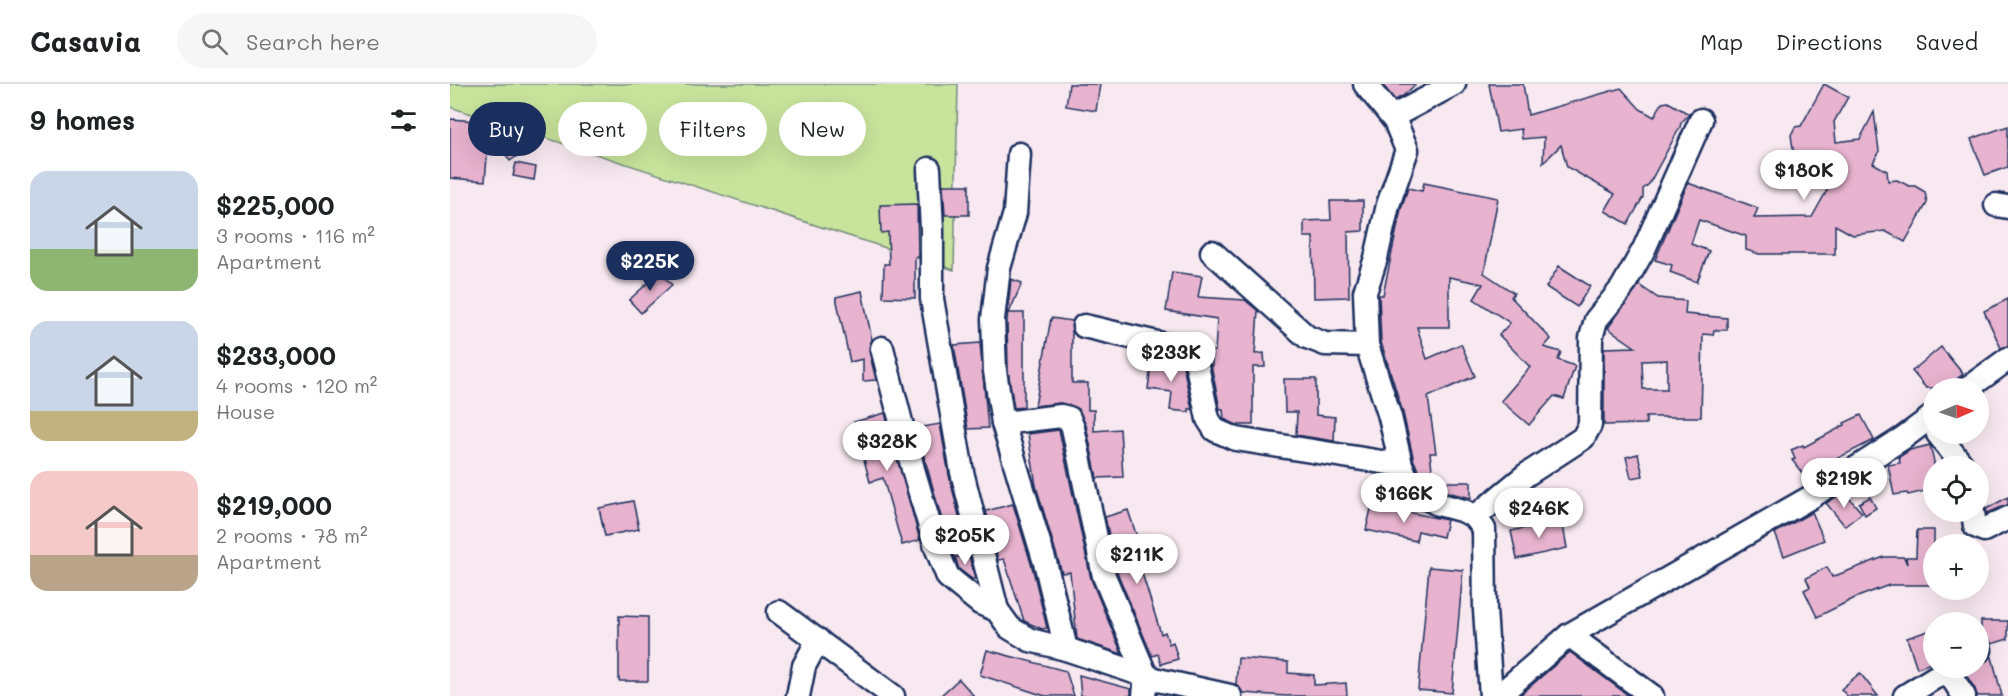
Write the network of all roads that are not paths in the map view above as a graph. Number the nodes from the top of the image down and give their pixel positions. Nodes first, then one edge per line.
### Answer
1 (1365, 84) edge
2 (1454, 84) edge
3 (1392, 117) junction
4 (1701, 120) dead end
5 (1019, 154) dead end
6 (929, 169) dead end
7 (1212, 252) dead end
8 (1084, 326) dead end
9 (1367, 345) junction
10 (882, 348) dead end
11 (2008, 359) edge
12 (1982, 378) edge
13 (1004, 423) junction
14 (1923, 429) edge
15 (1401, 465) junction
16 (1475, 517) junction
17 (2008, 518) edge
18 (1975, 522) edge
19 (997, 610) junction
20 (779, 612) dead end
21 (1569, 635) junction
22 (818, 640) junction
23 (1066, 649) junction
24 (1933, 678) edge
25 (1954, 678) edge
26 (1145, 686) edge
27 (1188, 692) edge
28 (798, 696) edge
29 (893, 696) edge
30 (1230, 696) edge
31 (1491, 696) edge
32 (1498, 696) edge
33 (1652, 696) edge
34 (1905, 696) edge
35 (1964, 696) edge

1 - 3 street
2 - 3 street
3 - 9 street
4 - 16 street
5 - 13 street
6 - 19 street
7 - 9 street
8 - 15 street
9 - 15 street
10 - 19 street
11 - 12 street
13 - 23 street
13 - 26 street
14 - 21 street
15 - 16 street
16 - 31 street
17 - 18 street
19 - 23 street
20 - 22 street
21 - 32 street
21 - 33 street
22 - 28 street
22 - 29 street
23 - 26 street
24 - 34 street
25 - 35 street
26 - 27 street
27 - 30 street

